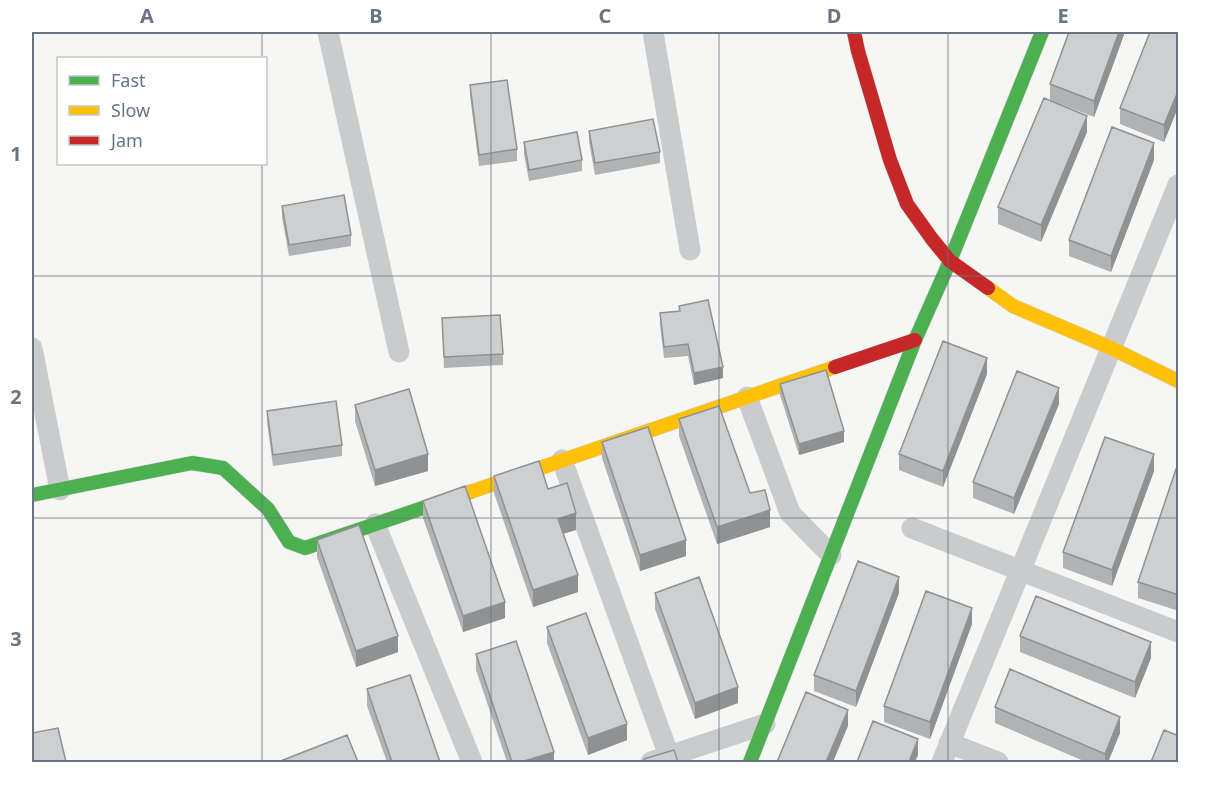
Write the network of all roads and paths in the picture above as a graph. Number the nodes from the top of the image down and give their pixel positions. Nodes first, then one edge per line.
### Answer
1 (328, 32) edge
2 (653, 32) edge
3 (854, 32) edge
4 (1042, 32) edge
5 (1179, 185) edge
6 (690, 250) dead end
7 (950, 261) junction
8 (915, 340) junction
9 (32, 348) edge
10 (1111, 348) junction
11 (399, 352) dead end
12 (1179, 381) edge
13 (747, 397) junction
14 (562, 460) junction
15 (60, 490) junction
16 (32, 495) edge
17 (375, 524) junction
18 (912, 528) dead end
19 (831, 555) junction
20 (1020, 569) junction
21 (1179, 632) edge
22 (765, 724) junction
23 (945, 753) edge
24 (660, 759) edge
25 (472, 762) edge
26 (750, 762) edge
27 (998, 762) edge

1 - 11 street
2 - 6 street
3 - 7 street
4 - 7 street
5 - 10 street
7 - 8 street
7 - 10 street
8 - 13 street
8 - 19 street
9 - 15 street
10 - 12 street
10 - 20 street
13 - 14 street
13 - 19 street
14 - 17 street
14 - 24 street
15 - 16 street
15 - 17 street
17 - 25 street
18 - 20 street
19 - 22 street
20 - 21 street
20 - 23 street
22 - 24 street
22 - 26 street
23 - 27 street

